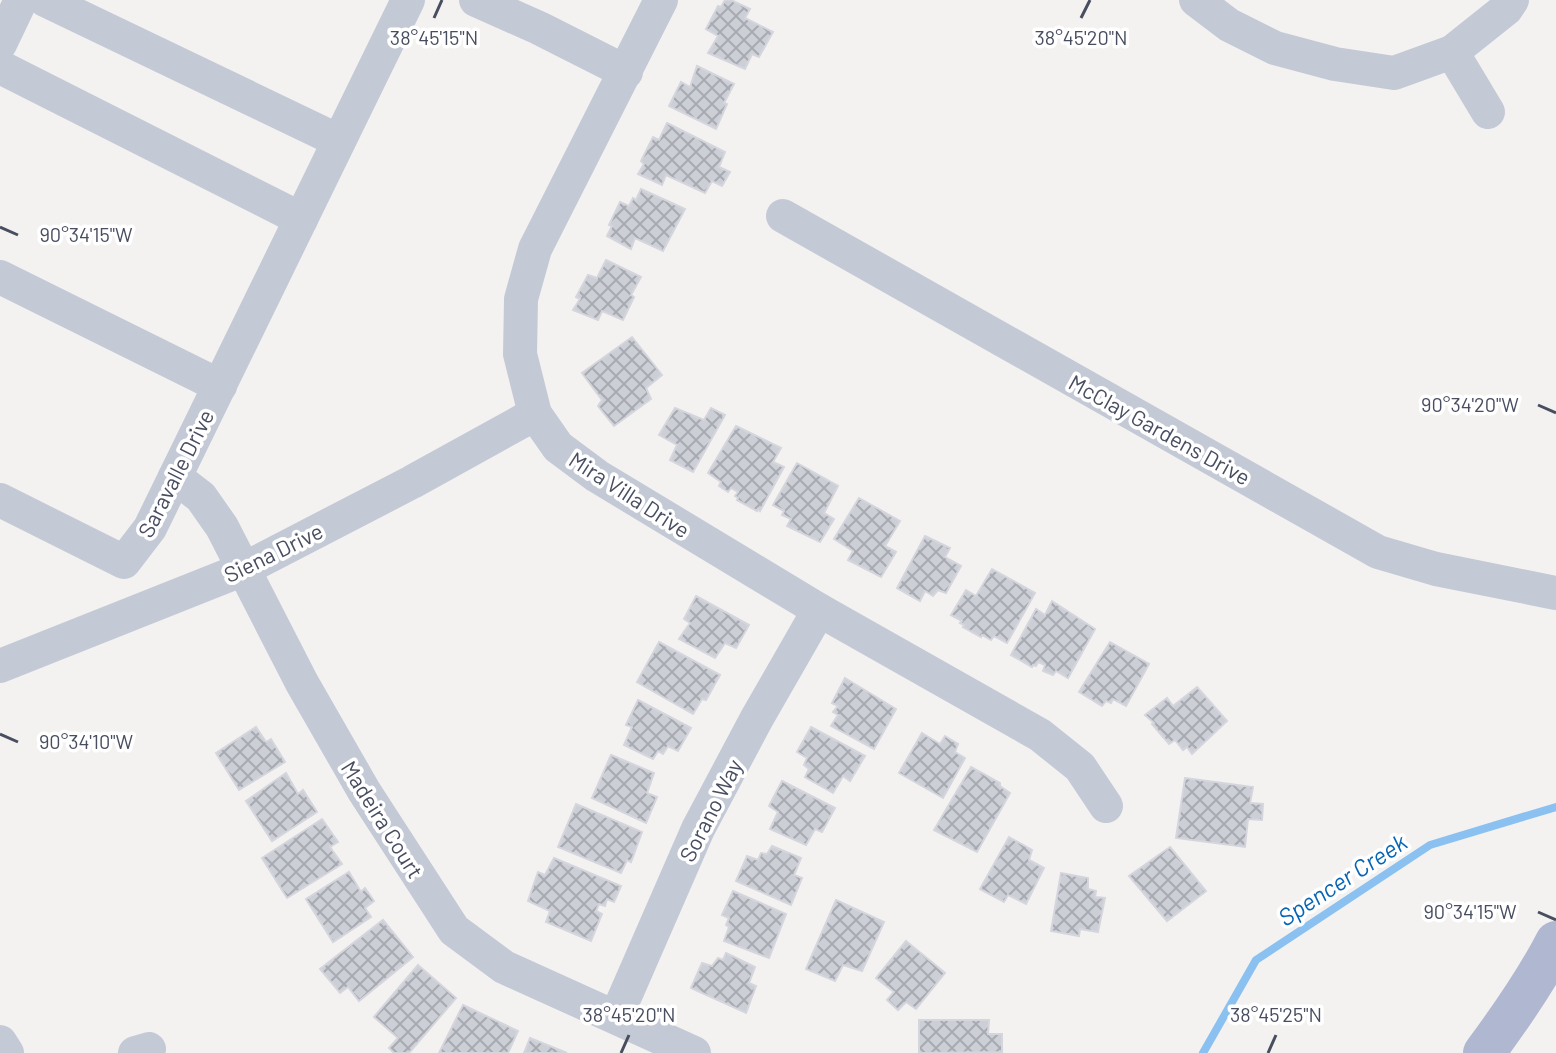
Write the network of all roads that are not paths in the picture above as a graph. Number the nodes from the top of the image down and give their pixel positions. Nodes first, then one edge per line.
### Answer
1 (21, 0) edge
2 (45, 0) edge
3 (408, 0) edge
4 (476, 0) edge
5 (661, 0) edge
6 (1196, 0) edge
7 (1512, 0) edge
8 (0, 44) edge
9 (1452, 52) junction
10 (0, 67) edge
11 (626, 72) junction
12 (1488, 112) dead end
13 (339, 141) junction
14 (783, 216) dead end
15 (301, 219) junction
16 (0, 277) edge
17 (220, 386) junction
18 (535, 414) junction
19 (175, 477) junction
20 (0, 500) edge
21 (244, 569) junction
22 (1556, 593) edge
23 (819, 610) junction
24 (0, 666) edge
25 (1106, 806) dead end
26 (1556, 942) edge
27 (616, 1017) junction
28 (0, 1042) edge
29 (7, 1053) edge
30 (694, 1053) edge
31 (1484, 1053) edge

1 - 8 street
2 - 13 street
3 - 13 street, Saravalle Drive
4 - 11 street
5 - 11 street, Mira Villa Drive
6 - 9 street
7 - 9 street
9 - 12 street
10 - 15 street
11 - 18 street, Mira Villa Drive
13 - 15 street, Saravalle Drive
14 - 22 street, McClay Gardens Drive
15 - 17 street, Saravalle Drive
16 - 17 street, Saravalle Drive
17 - 19 street, Saravalle Drive
18 - 21 street, Siena Drive
18 - 23 street, Mira Villa Drive
19 - 20 street, Saravalle Drive
19 - 21 street, Madeira Court
21 - 24 street, Siena Drive
21 - 27 street, Madeira Court
23 - 25 street, Mira Villa Drive
23 - 27 street, Sorano Way
26 - 31 main road
27 - 30 street, Madeira Court
28 - 29 street

